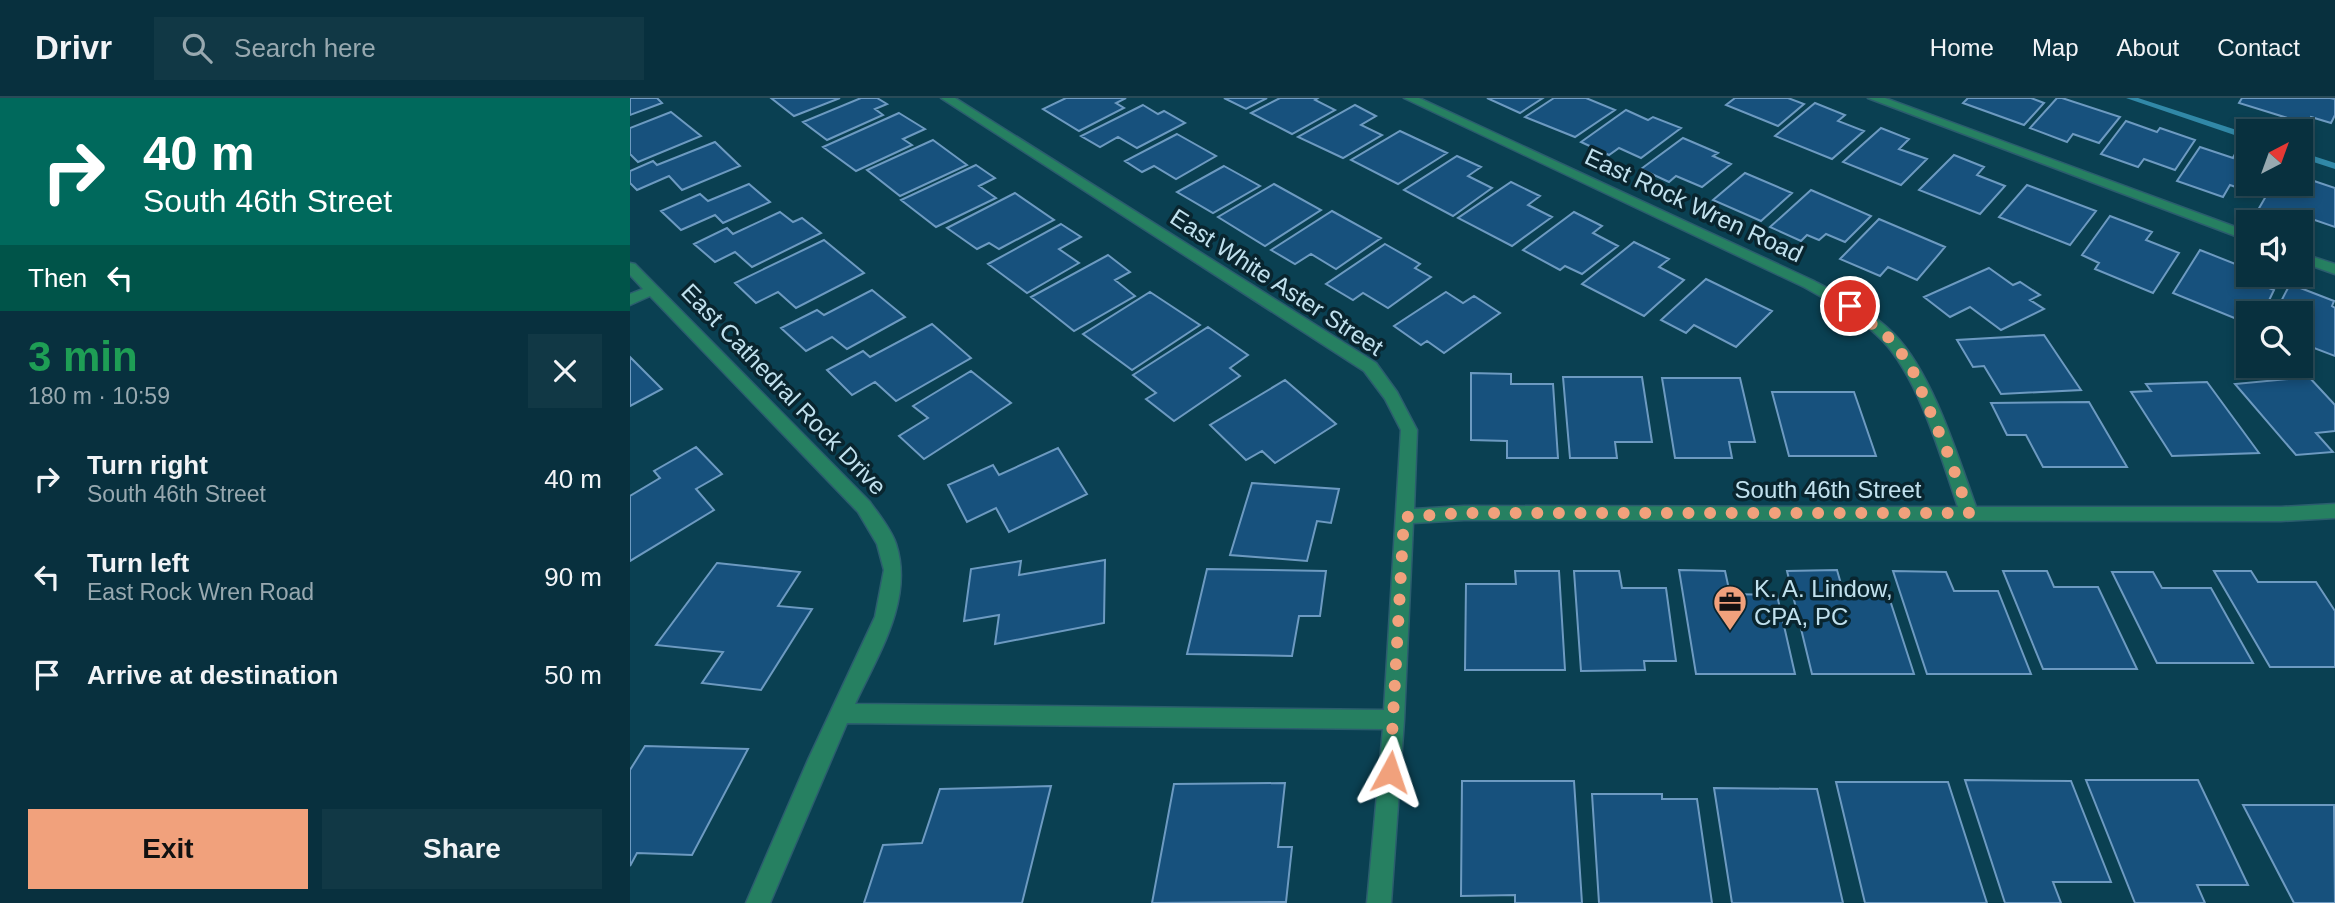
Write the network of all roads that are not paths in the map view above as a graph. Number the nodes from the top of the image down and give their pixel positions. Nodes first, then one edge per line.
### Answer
1 (947, 98) edge
2 (1410, 98) edge
3 (1874, 98) edge
4 (2236, 232) edge
5 (2313, 261) edge
6 (630, 267) edge
7 (2335, 269) edge
8 (652, 290) junction
9 (630, 300) edge
10 (2335, 511) edge
11 (1969, 513) junction
12 (1404, 517) junction
13 (843, 713) junction
14 (1394, 720) junction
15 (758, 903) edge
16 (1379, 903) edge

1 - 12 street, East White Aster Street
2 - 11 street, East Rock Wren Road
3 - 4 street
5 - 7 street
6 - 8 street, East Cathedral Rock Drive
8 - 9 street
8 - 13 street, East Cathedral Rock Drive
10 - 11 street, South 46th Street
11 - 12 street, South 46th Street
12 - 14 street, East White Aster Street
13 - 14 street
13 - 15 street, East Cathedral Rock Drive
14 - 16 street, East White Aster Street

